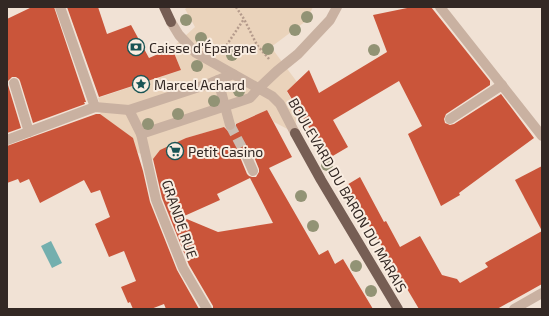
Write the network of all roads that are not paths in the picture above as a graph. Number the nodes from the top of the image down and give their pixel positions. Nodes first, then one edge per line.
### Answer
1 (60, 7) edge
2 (164, 7) edge
3 (337, 7) edge
4 (440, 7) edge
5 (171, 22) joint
6 (233, 74) junction
7 (218, 80) junction
8 (14, 83) dead end
9 (502, 85) junction
10 (258, 88) junction
11 (98, 107) junction
12 (225, 107) junction
13 (129, 110) junction
14 (450, 119) dead end
15 (230, 126) tunnel mouth
16 (29, 132) junction
17 (295, 133) joint
18 (141, 134) junction
19 (542, 136) edge
20 (7, 140) edge
21 (246, 155) tunnel mouth
22 (253, 171) dead end
23 (542, 293) edge
24 (207, 309) edge
25 (398, 309) edge
26 (514, 309) edge

1 - 11 street
2 - 5 main road
3 - 10 street
4 - 9 street
5 - 6 street
6 - 7 street
6 - 10 street
7 - 12 street
7 - 13 street
8 - 16 street
9 - 14 street
9 - 19 street
10 - 12 street
10 - 17 street, BOULEVARD DU BARON DU MARAIS
11 - 13 street
11 - 16 street
12 - 15 street
12 - 18 street
13 - 18 street, GRANDE RUE
16 - 20 street
17 - 25 main road, BOULEVARD DU BARON DU MARAIS
18 - 24 street, GRANDE RUE
21 - 22 street
23 - 26 street

